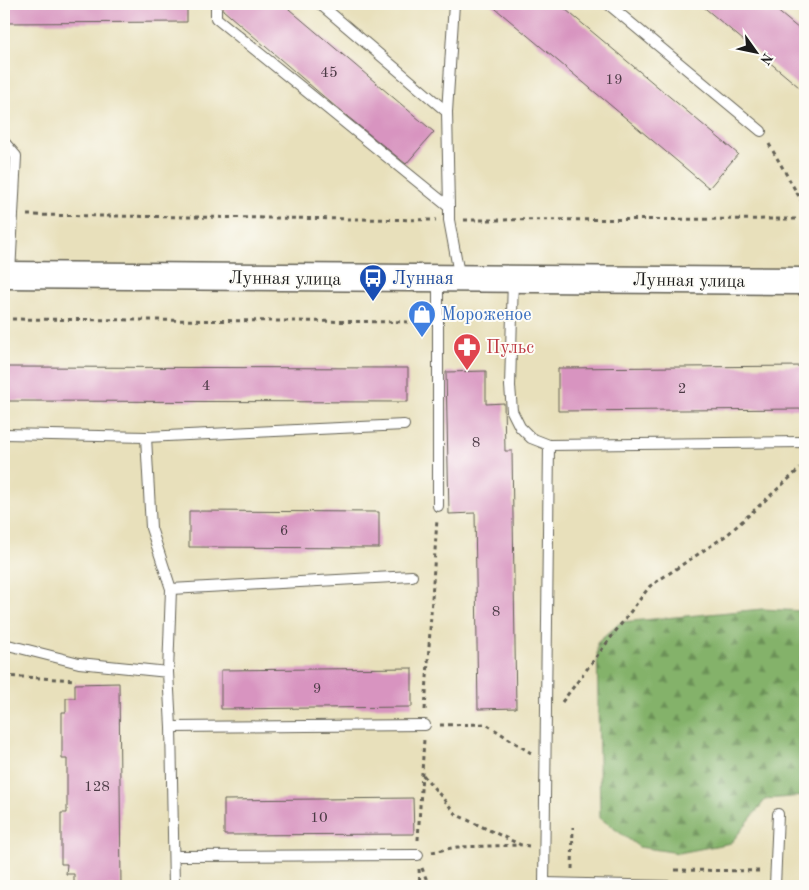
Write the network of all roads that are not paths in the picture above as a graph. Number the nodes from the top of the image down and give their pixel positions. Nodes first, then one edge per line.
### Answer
1 (216, 4) edge
2 (320, 4) edge
3 (454, 4) edge
4 (608, 4) edge
5 (447, 112) junction
6 (761, 131) road end
7 (4, 142) edge
8 (449, 207) junction
9 (7, 275) edge
10 (512, 278) junction
11 (449, 279) junction
12 (805, 281) edge
13 (404, 425) dead end
14 (4, 434) edge
15 (146, 437) junction
16 (805, 442) edge
17 (549, 445) junction
18 (438, 506) road end
19 (412, 576) dead end
20 (171, 589) junction
21 (4, 644) edge
22 (168, 672) junction
23 (425, 725) road end
24 (171, 727) junction
25 (778, 814) dead end
26 (418, 855) road end
27 (174, 856) junction
28 (544, 885) edge
29 (174, 886) edge
30 (671, 886) edge
31 (775, 886) edge

1 - 8 lane
2 - 5 lane
3 - 5 lane
4 - 6 lane
5 - 8 lane
7 - 9 lane
8 - 11 lane
9 - 11 street, Лунная улица
10 - 11 street, Лунная улица
10 - 12 street, Лунная улица
10 - 17 lane
11 - 18 lane
13 - 15 lane
14 - 15 lane
15 - 20 lane
16 - 17 lane
17 - 28 lane
19 - 20 lane
20 - 22 lane
21 - 22 lane
22 - 24 lane
23 - 24 lane
24 - 27 lane
25 - 31 lane
26 - 27 lane
27 - 29 lane
28 - 30 lane

